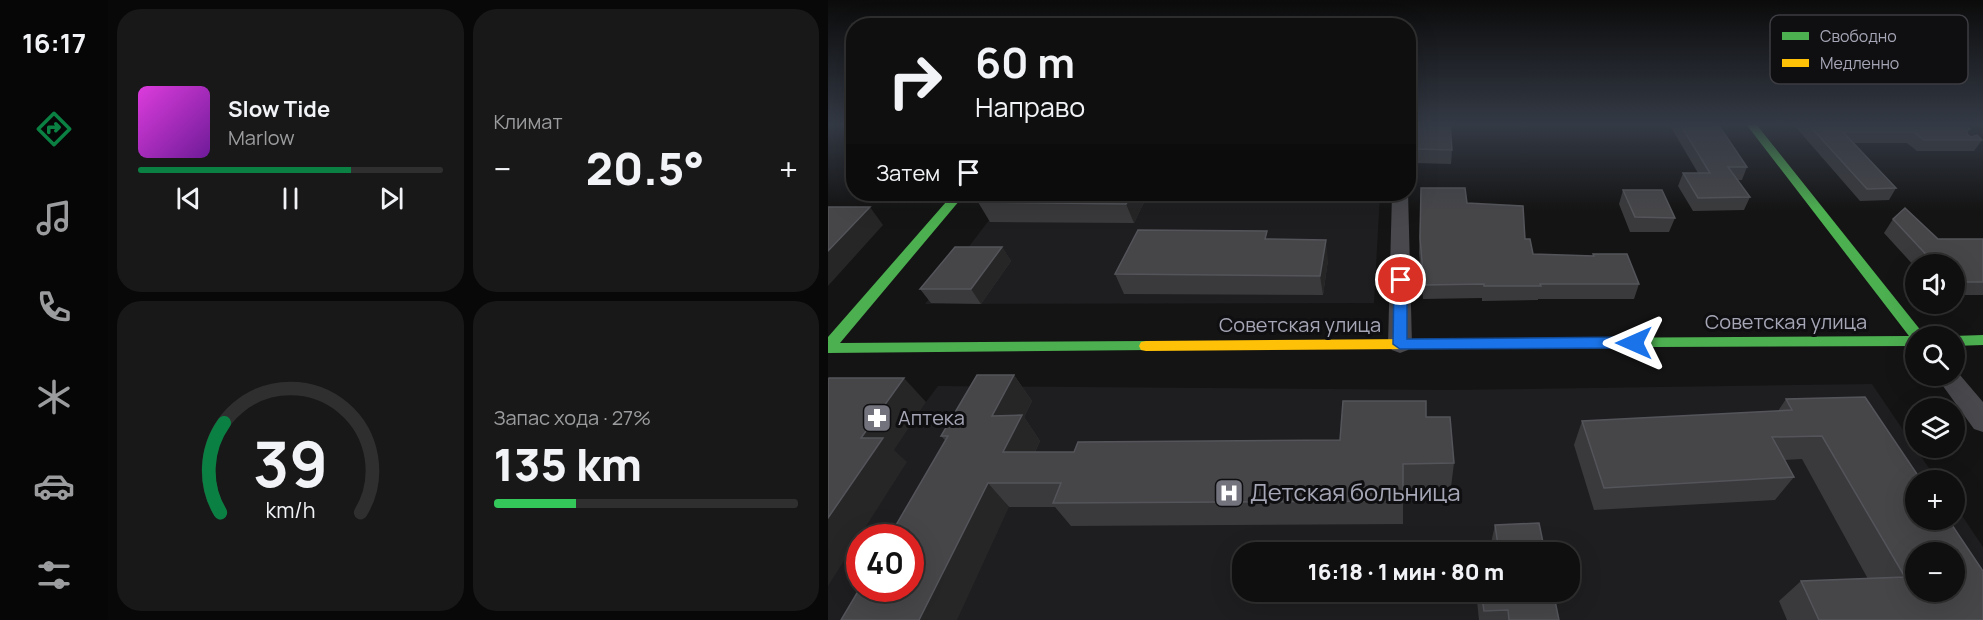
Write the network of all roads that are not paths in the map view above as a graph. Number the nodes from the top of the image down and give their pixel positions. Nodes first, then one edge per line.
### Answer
1 (1774, 153) edge
2 (953, 201) edge
3 (1401, 201) edge
4 (1909, 326) edge
5 (1965, 340) edge
6 (1983, 340) edge
7 (1905, 341) edge
8 (1400, 344) junction
9 (828, 347) edge
10 (1956, 386) edge
11 (1983, 421) edge

1 - 4 street
2 - 9 street
3 - 8 street
5 - 6 street
7 - 8 street, Советская улица
8 - 9 street, Советская улица
10 - 11 street

